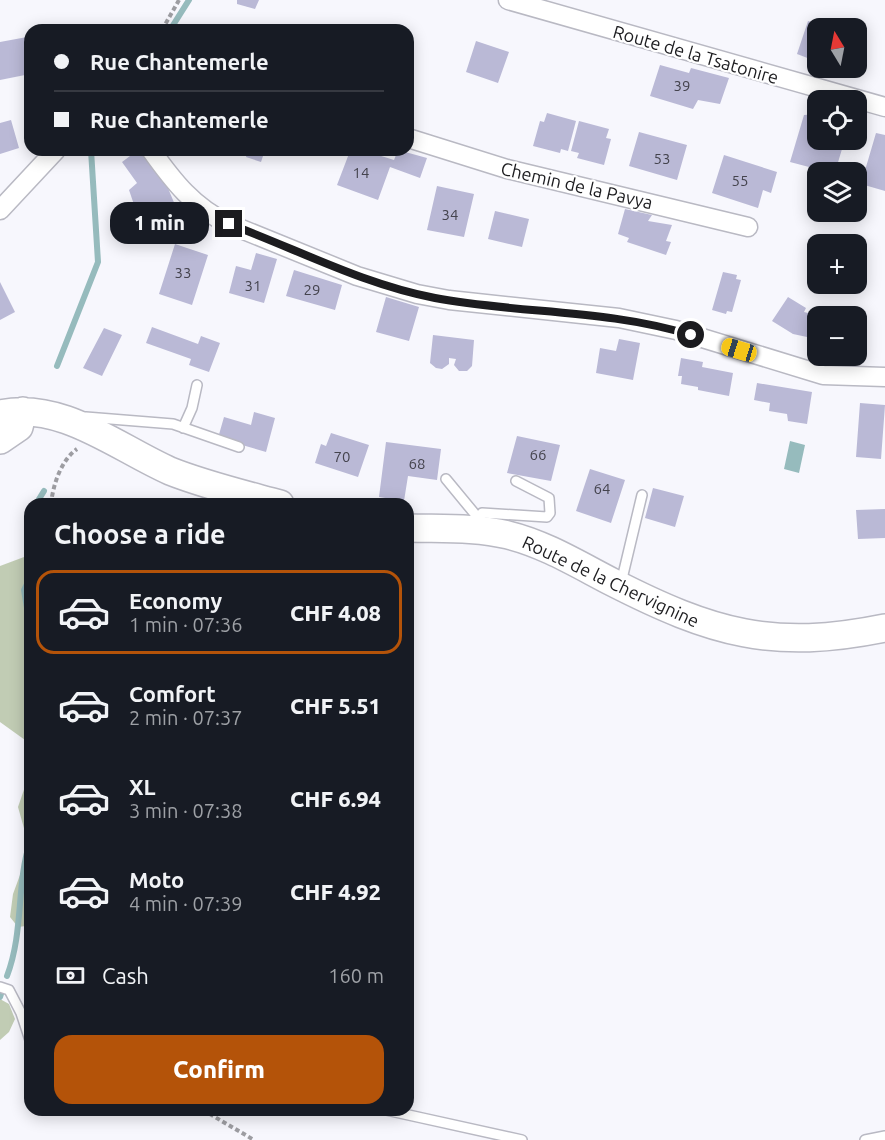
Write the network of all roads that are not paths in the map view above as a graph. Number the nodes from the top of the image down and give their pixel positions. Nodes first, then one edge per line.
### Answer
1 (508, 0) edge
2 (885, 107) edge
3 (414, 140) edge
4 (50, 156) edge
5 (156, 156) edge
6 (0, 210) edge
7 (748, 227) dead end
8 (885, 377) edge
9 (197, 385) dead end
10 (11, 412) edge
11 (73, 423) junction
12 (183, 428) junction
13 (0, 440) edge
14 (239, 447) dead end
15 (446, 479) dead end
16 (516, 481) dead end
17 (642, 495) dead end
18 (260, 498) edge
19 (477, 525) junction
20 (414, 528) edge
21 (620, 586) junction
22 (885, 628) edge
23 (0, 987) edge
24 (24, 1022) edge
25 (413, 1116) edge
26 (885, 1136) edge
27 (522, 1140) edge
28 (865, 1140) edge

1 - 2 street, Route de la Tsatonire
3 - 7 street, Chemin de la Pavya
4 - 6 street
5 - 8 street
9 - 12 lane
10 - 11 street
10 - 13 street
11 - 12 lane
11 - 18 street
12 - 14 lane
15 - 19 lane
16 - 19 lane
17 - 21 lane
19 - 20 street, Route de la Chervignine
19 - 21 street, Route de la Chervignine
21 - 22 street, Route de la Chervignine
23 - 24 lane
25 - 27 lane
26 - 28 lane

